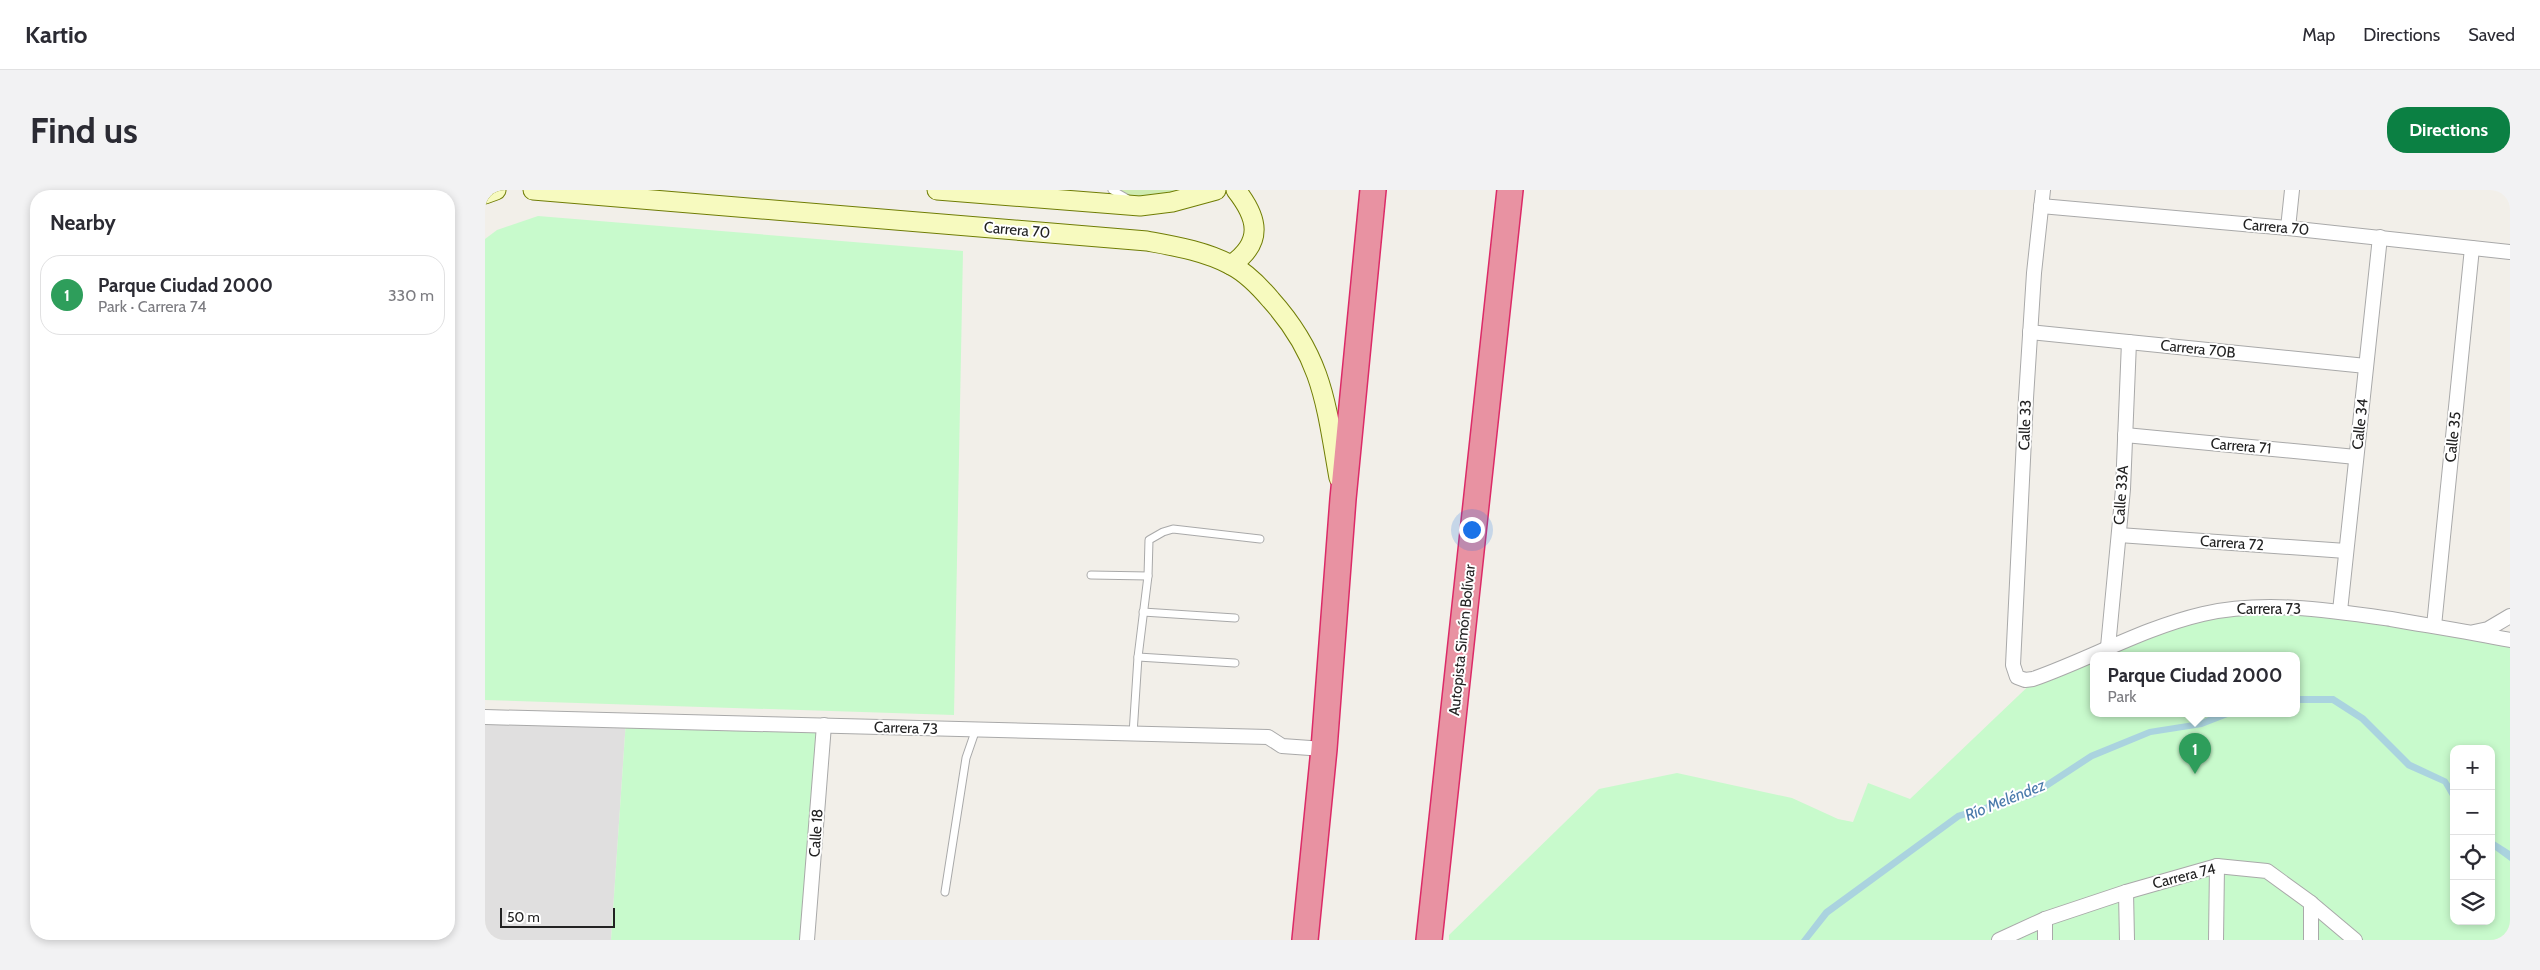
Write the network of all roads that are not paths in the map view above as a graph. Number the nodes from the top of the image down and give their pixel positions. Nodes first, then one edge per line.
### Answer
1 (496, 190) edge
2 (533, 190) edge
3 (938, 190) edge
4 (1112, 190) edge
5 (1216, 190) edge
6 (1237, 190) edge
7 (1373, 190) edge
8 (1510, 190) edge
9 (2043, 190) edge
10 (2292, 190) edge
11 (989, 192) edge
12 (485, 194) edge
13 (1140, 206) junction
14 (2041, 206) junction
15 (2288, 228) junction
16 (2380, 237) junction
17 (2472, 248) junction
18 (2510, 252) edge
19 (1231, 265) junction
20 (2030, 332) junction
21 (2129, 342) junction
22 (2366, 366) junction
23 (2125, 435) junction
24 (2356, 457) junction
25 (1343, 498) junction
26 (2119, 535) junction
27 (1260, 539) dead end
28 (2346, 551) junction
29 (1091, 575) dead end
30 (1148, 576) junction
31 (2340, 611) junction
32 (1143, 612) junction
33 (2510, 616) edge
34 (1235, 618) dead end
35 (2434, 626) junction
36 (2473, 632) junction
37 (2510, 640) edge
38 (2108, 647) junction
39 (2097, 652) edge
40 (2090, 655) edge
41 (1138, 657) junction
42 (1235, 663) dead end
43 (2038, 678) joint
44 (485, 716) edge
45 (824, 725) junction
46 (976, 730) junction
47 (1133, 734) junction
48 (1324, 749) junction
49 (2217, 866) junction
50 (945, 892) dead end
51 (2126, 892) junction
52 (2311, 903) junction
53 (2045, 918) junction
54 (807, 940) edge
55 (1305, 940) edge
56 (1429, 940) edge
57 (1999, 940) edge
58 (2045, 940) edge
59 (2127, 940) edge
60 (2216, 940) edge
61 (2311, 940) edge
62 (2355, 940) edge

1 - 12 street
2 - 19 street, Carrera 70
3 - 11 street
4 - 13 lane
5 - 13 street
6 - 19 street
7 - 25 highway
8 - 56 highway, Autopista Simón Bolívar
9 - 14 street, Calle 33
10 - 15 street
11 - 13 street
14 - 15 street, Carrera 70
14 - 20 street, Calle 33
15 - 16 street, Carrera 70
16 - 17 street, Carrera 70
16 - 22 street, Calle 34
17 - 18 street, Carrera 70
17 - 35 street, Calle 35
19 - 25 street, Carrera 70
20 - 21 street, Carrera 70B
20 - 43 street, Calle 33
21 - 22 street, Carrera 70B
21 - 23 street, Calle 33A
22 - 24 street, Calle 34
23 - 24 street, Carrera 71
23 - 26 street, Calle 33A
24 - 28 street, Calle 34
25 - 48 highway
26 - 28 street, Carrera 72
26 - 38 street, Calle 33A
27 - 30 lane
28 - 31 street, Calle 34
29 - 30 lane
30 - 32 lane
31 - 35 street, Carrera 73
31 - 38 street, Carrera 73
32 - 34 lane
32 - 41 lane
33 - 36 street
35 - 36 street, Carrera 73
36 - 37 street, Carrera 73
38 - 39 street, Carrera 73
40 - 43 street, Carrera 73
41 - 42 lane
41 - 47 lane
44 - 45 street, Carrera 73
45 - 46 street, Carrera 73
45 - 54 street, Calle 18
46 - 47 street, Carrera 73
46 - 50 lane
47 - 48 street, Carrera 73
48 - 55 highway
49 - 51 street, Carrera 74
49 - 52 street, Carrera 74
49 - 60 street
51 - 53 street, Carrera 74
51 - 59 street
52 - 61 street
52 - 62 street, Carrera 74
53 - 57 street, Carrera 74
53 - 58 street

